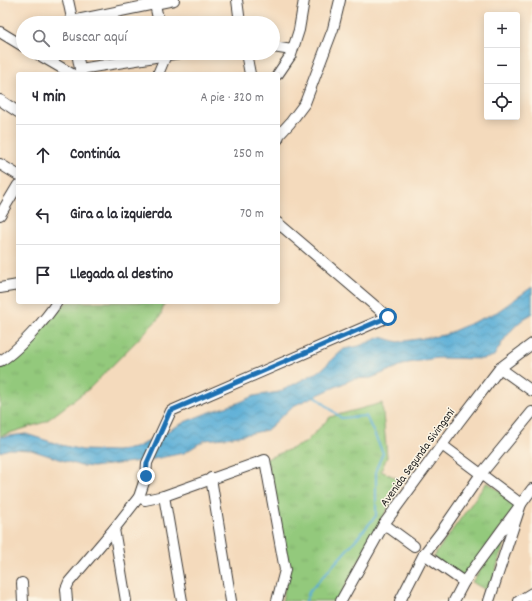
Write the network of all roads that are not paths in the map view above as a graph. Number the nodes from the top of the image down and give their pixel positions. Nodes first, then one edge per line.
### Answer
1 (68, 0) edge
2 (174, 0) edge
3 (236, 0) edge
4 (304, 0) edge
5 (340, 0) edge
6 (154, 2) edge
7 (71, 16) edge
8 (97, 16) edge
9 (157, 16) edge
10 (239, 16) edge
11 (0, 32) edge
12 (16, 42) edge
13 (280, 48) edge
14 (292, 50) junction
15 (51, 60) edge
16 (77, 60) edge
17 (136, 60) edge
18 (164, 60) edge
19 (247, 60) edge
20 (77, 72) edge
21 (159, 72) edge
22 (250, 72) edge
23 (279, 72) edge
24 (0, 100) edge
25 (16, 111) edge
26 (280, 134) edge
27 (0, 164) edge
28 (16, 174) edge
29 (16, 188) edge
30 (0, 215) edge
31 (280, 225) edge
32 (16, 285) edge
33 (0, 288) edge
34 (55, 304) edge
35 (532, 344) edge
36 (0, 361) edge
37 (500, 368) junction
38 (532, 391) edge
39 (532, 412) edge
40 (442, 445) junction
41 (481, 474) junction
42 (211, 478) junction
43 (532, 488) edge
44 (164, 496) junction
45 (139, 498) junction
46 (521, 504) junction
47 (384, 524) junction
48 (114, 530) junction
49 (414, 546) dead end
50 (424, 554) junction
51 (464, 582) junction
52 (22, 583) dead end
53 (532, 593) edge
54 (23, 601) edge
55 (67, 601) edge
56 (126, 601) edge
57 (182, 601) edge
58 (231, 601) edge
59 (277, 601) edge
60 (341, 601) edge
61 (400, 601) edge
62 (454, 601) edge
63 (489, 601) edge
64 (519, 601) edge

1 - 7 street
2 - 6 street
3 - 10 street
4 - 14 street
5 - 26 street
6 - 8 street
6 - 9 street
11 - 12 street
13 - 14 street
14 - 23 street
15 - 20 street
16 - 20 street
17 - 20 street
18 - 21 street
19 - 22 street
24 - 25 street
27 - 28 street
29 - 30 street
31 - 45 street
32 - 33 street
34 - 36 street
35 - 37 street, Avenida Segunda Sivingani
37 - 38 street
37 - 40 street, Avenida Segunda Sivingani
39 - 41 street
40 - 41 street
40 - 47 street, Avenida Segunda Sivingani
41 - 46 street
41 - 50 street
42 - 44 street
42 - 58 street
42 - 59 street
43 - 46 street
44 - 45 street
44 - 57 street
45 - 48 street
46 - 51 street
46 - 63 street
47 - 49 street
47 - 60 street, Avenida Segunda Sivingani
48 - 55 street
48 - 56 street
50 - 51 street
50 - 61 street
51 - 62 street
52 - 54 street
53 - 64 street

